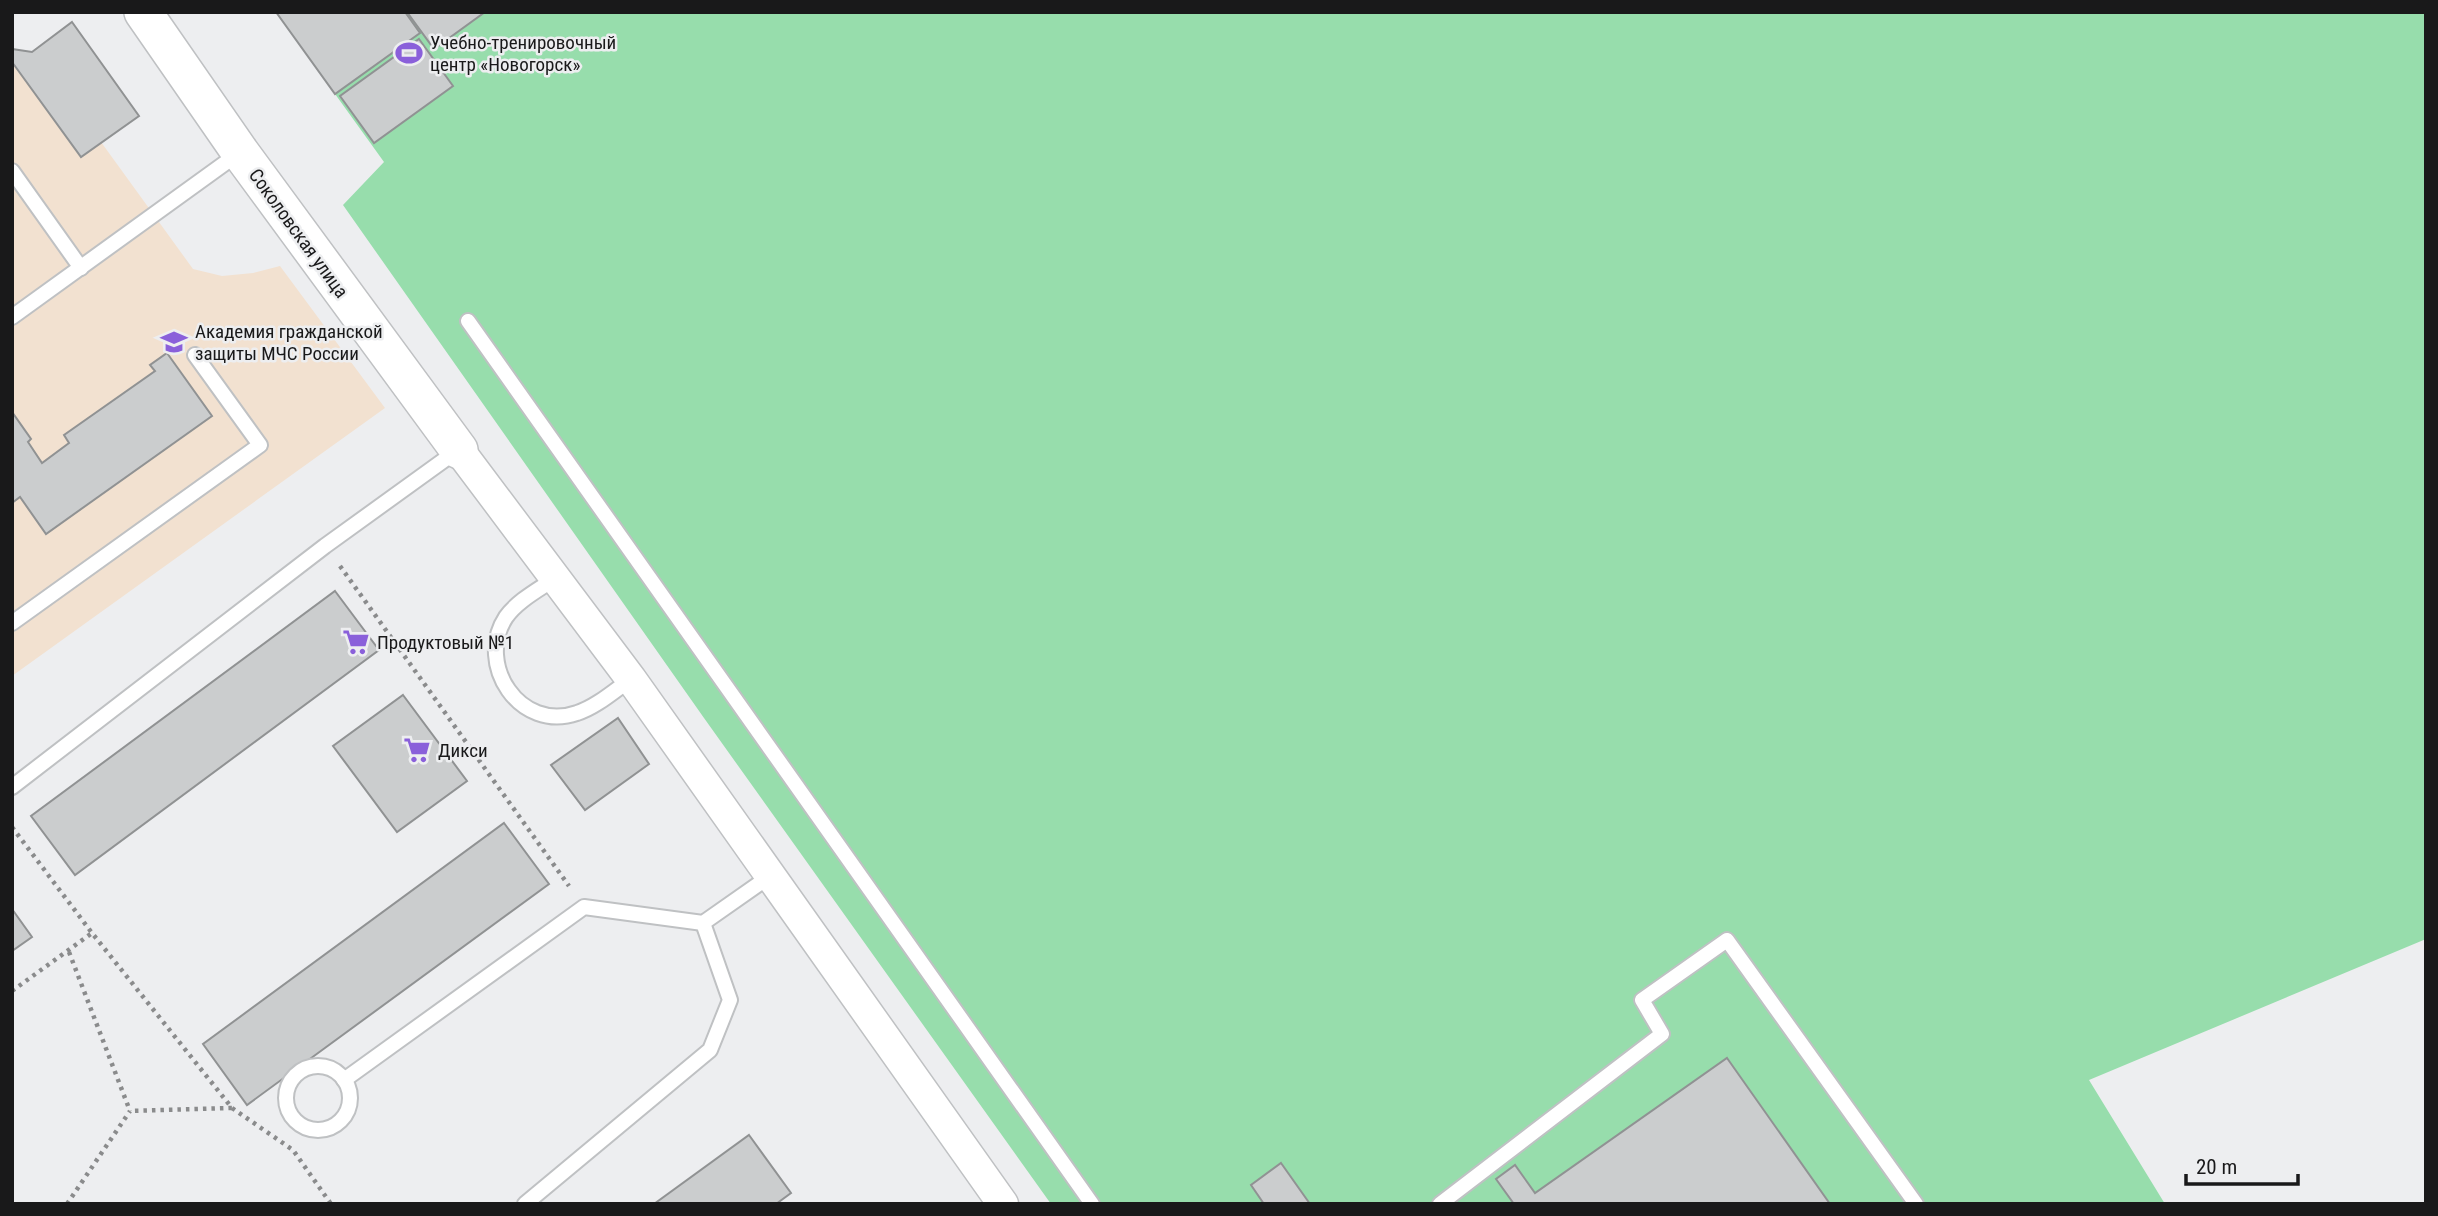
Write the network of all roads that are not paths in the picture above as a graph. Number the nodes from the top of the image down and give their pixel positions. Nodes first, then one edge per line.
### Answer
1 (144, 12) edge
2 (240, 152) junction
3 (12, 171) edge
4 (81, 268) junction
5 (12, 317) edge
6 (468, 321) dead end
7 (195, 355) dead end
8 (459, 450) junction
9 (556, 577) junction
10 (12, 624) edge
11 (631, 679) junction
12 (12, 787) edge
13 (770, 876) junction
14 (703, 923) junction
15 (344, 1080) junction
16 (525, 1204) edge
17 (1003, 1204) edge
18 (1093, 1204) edge
19 (1440, 1204) edge
20 (1916, 1204) edge

1 - 2 street, Соколовская улица
2 - 4 lane
2 - 8 street, Соколовская улица
3 - 4 lane
4 - 5 lane
6 - 18 lane
7 - 10 lane
8 - 9 street
8 - 12 lane
9 - 11 street
9 - 11 lane
11 - 13 street
13 - 14 lane
13 - 17 street
14 - 15 lane
14 - 16 lane
15 - 15 lane
19 - 20 lane

